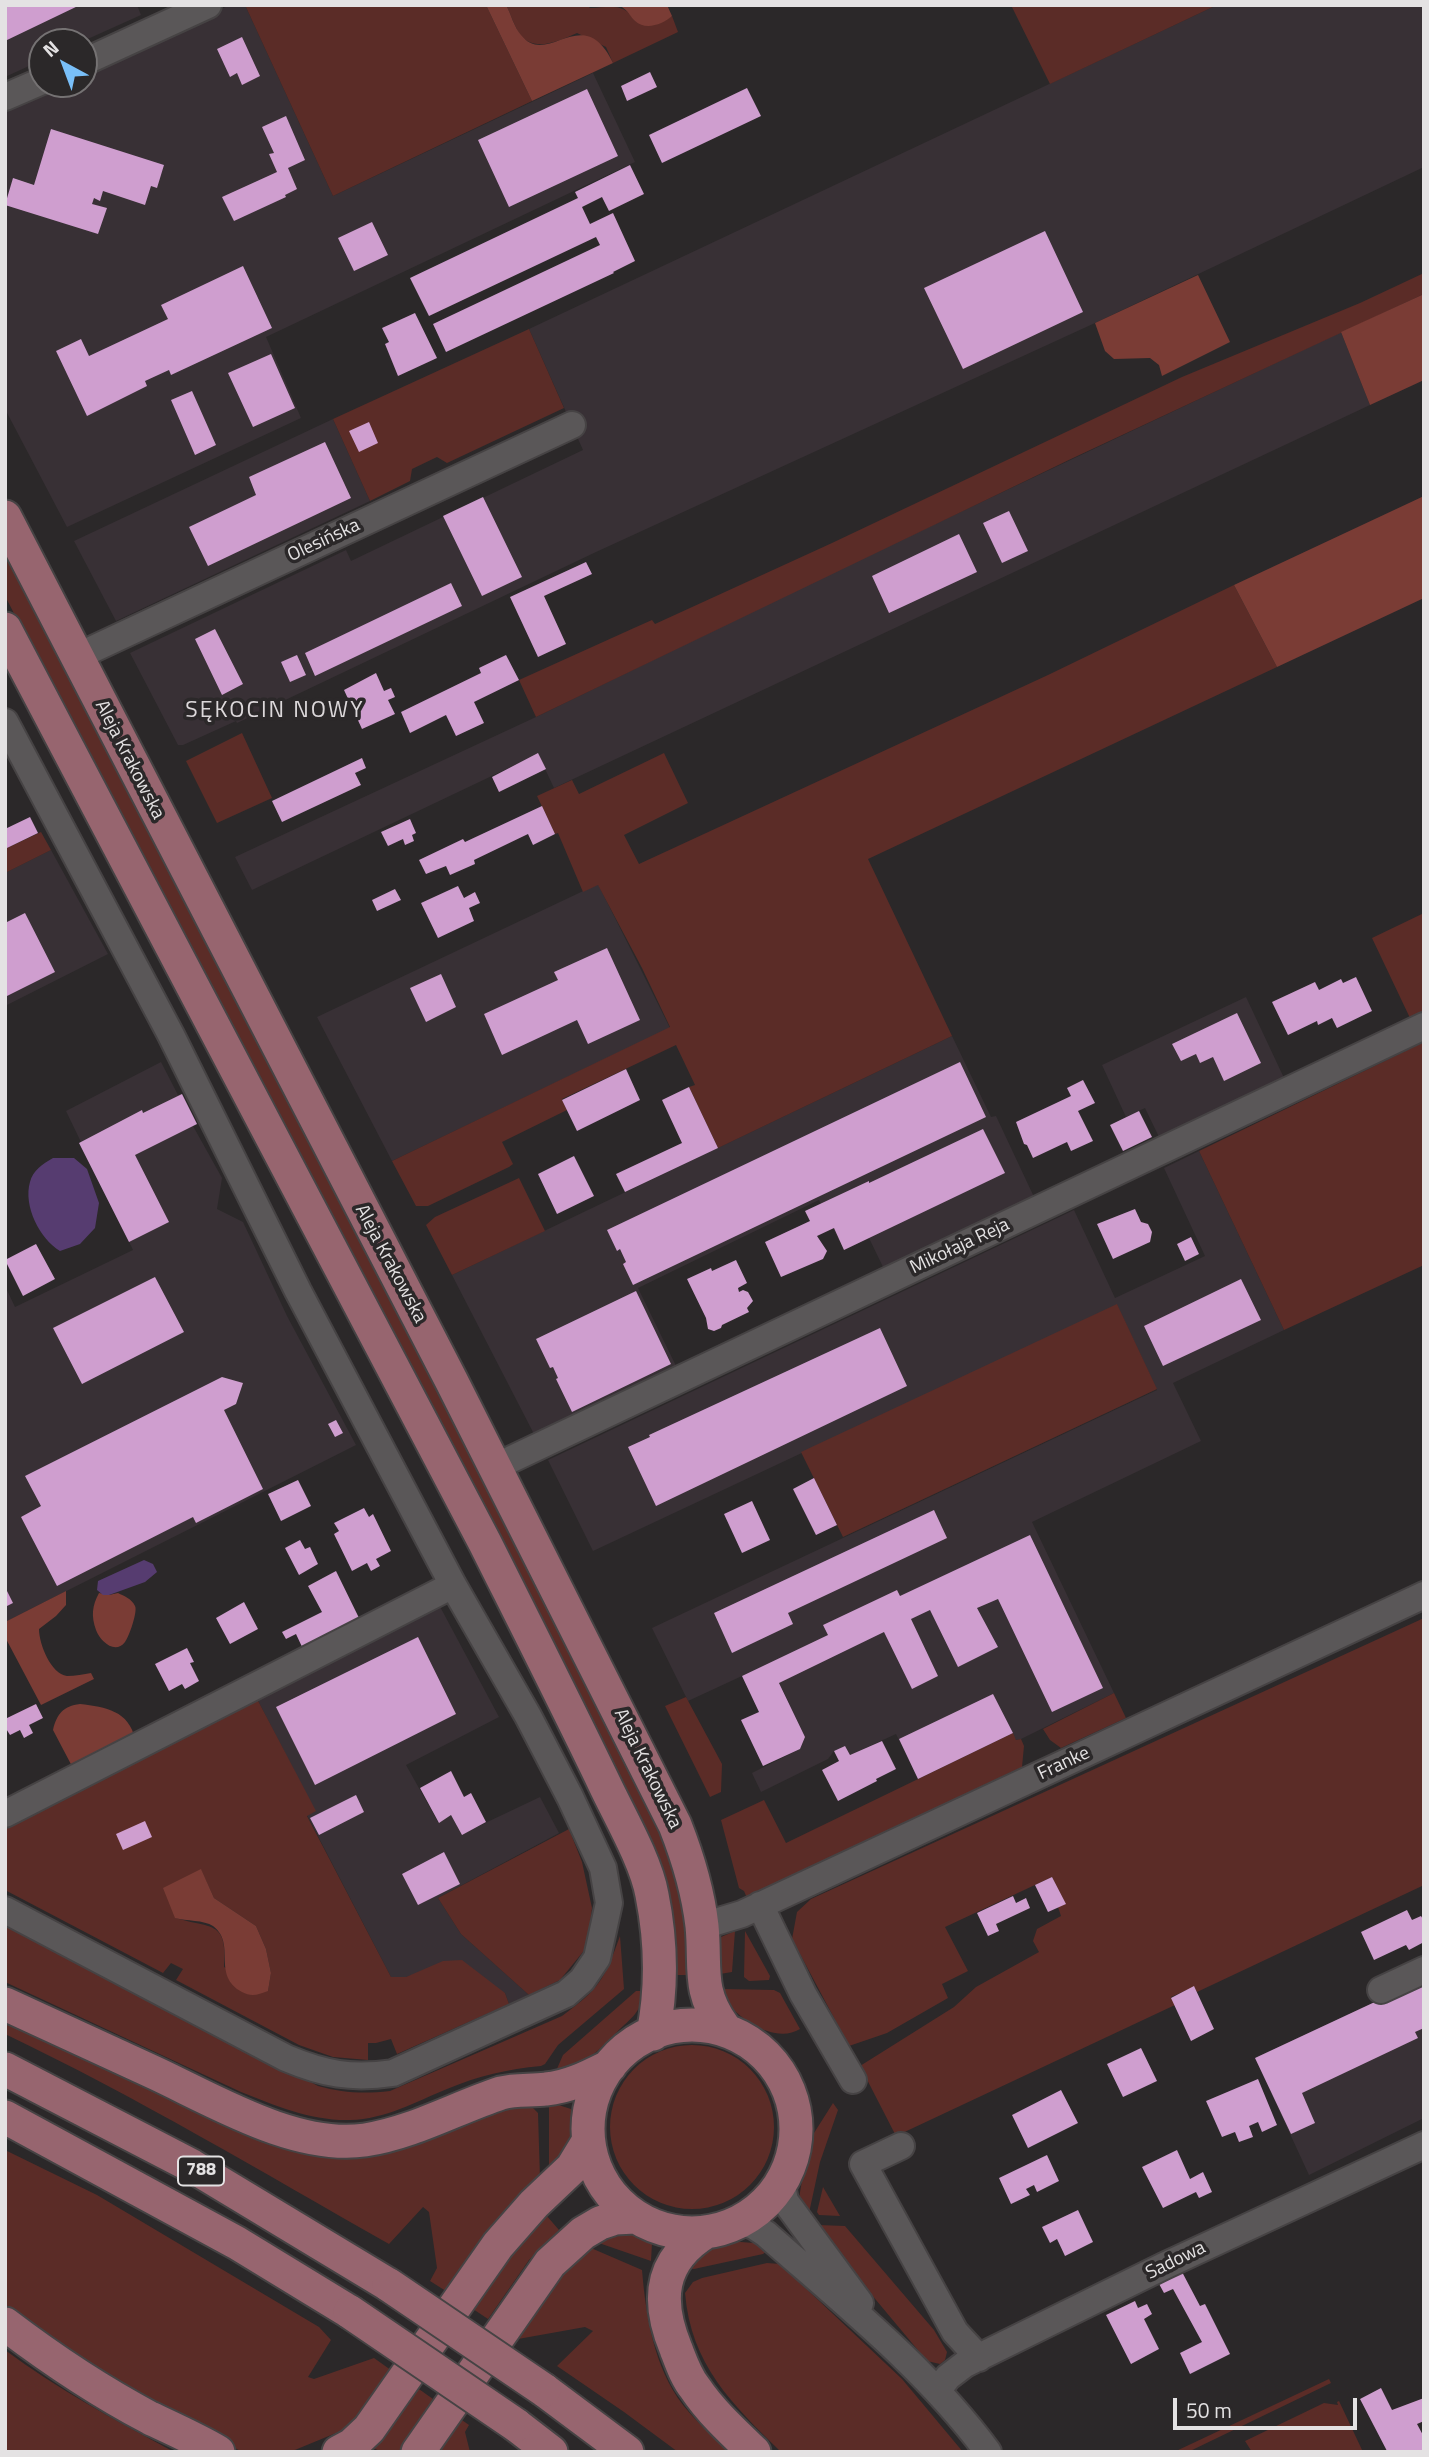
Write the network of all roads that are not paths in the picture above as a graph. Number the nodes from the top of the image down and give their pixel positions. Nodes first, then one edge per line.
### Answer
1 (208, 5) edge
2 (98, 56) edge
3 (28, 87) edge
4 (5, 97) edge
5 (572, 425) dead end
6 (5, 517) edge
7 (5, 629) edge
8 (76, 657) junction
9 (5, 722) edge
10 (1424, 1026) edge
11 (495, 1467) junction
12 (453, 1584) junction
13 (1424, 1595) edge
14 (5, 1814) edge
15 (760, 1905) junction
16 (5, 1910) edge
17 (702, 1926) junction
18 (1424, 1970) edge
19 (1381, 1990) dead end
20 (5, 2004) edge
21 (723, 2026) junction
22 (653, 2034) junction
23 (610, 2066) junction
24 (5, 2068) edge
25 (853, 2080) dead end
26 (5, 2117) edge
27 (586, 2145) junction
28 (1424, 2145) edge
29 (901, 2146) dead end
30 (781, 2180) junction
31 (635, 2217) junction
32 (738, 2221) junction
33 (706, 2232) junction
34 (5, 2324) edge
35 (881, 2333) junction
36 (979, 2358) junction
37 (937, 2391) junction
38 (218, 2452) edge
39 (339, 2452) edge
40 (418, 2452) edge
41 (551, 2452) edge
42 (627, 2452) edge
43 (754, 2452) edge
44 (988, 2452) edge

1 - 2 street
3 - 4 street
5 - 8 street, Olesińska
6 - 8 main road, Aleja Krakowska
7 - 22 main road
8 - 11 main road, Aleja Krakowska
9 - 12 street
10 - 11 street, Mikołaja Reja
11 - 17 main road, Aleja Krakowska
12 - 14 street
12 - 16 street
13 - 15 street, Franke
15 - 17 street, Franke
15 - 25 street
17 - 21 main road, Aleja Krakowska
18 - 19 street
20 - 23 main road
21 - 22 main road
21 - 30 main road
22 - 23 main road
23 - 27 main road
24 - 42 main road, 788, bridge
26 - 41 main road, 788, bridge
27 - 31 main road
27 - 39 main road
28 - 36 street, Sadowa
29 - 36 street
30 - 32 main road
30 - 35 street
31 - 33 main road
31 - 40 main road
32 - 33 main road
32 - 35 street
33 - 43 main road
34 - 38 main road
35 - 37 street
36 - 37 street, Sadowa
37 - 44 street

